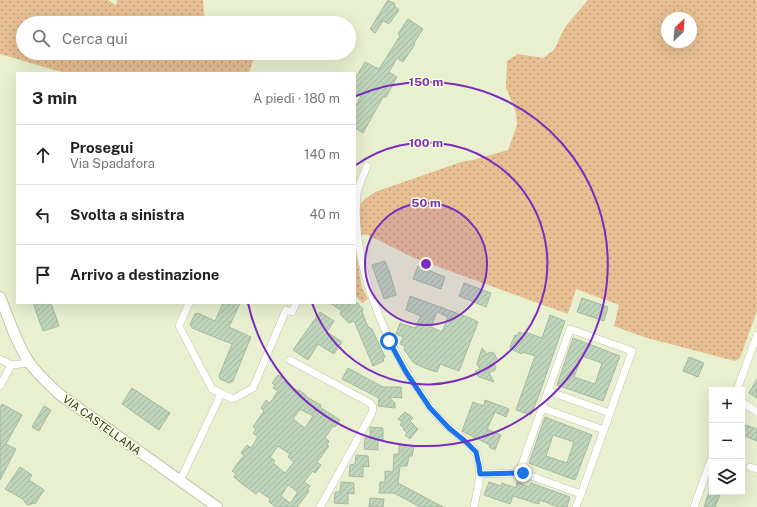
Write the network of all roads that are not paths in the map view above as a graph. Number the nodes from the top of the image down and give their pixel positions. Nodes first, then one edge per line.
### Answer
1 (367, 166) dead end
2 (0, 297) edge
3 (188, 304) edge
4 (296, 304) edge
5 (757, 335) edge
6 (0, 359) edge
7 (290, 360) dead end
8 (30, 363) junction
9 (11, 365) junction
10 (0, 386) edge
11 (738, 387) edge
12 (548, 391) junction
13 (221, 394) junction
14 (745, 404) edge
15 (542, 408) junction
16 (757, 412) edge
17 (610, 413) junction
18 (604, 430) junction
19 (711, 459) edge
20 (519, 473) junction
21 (480, 474) junction
22 (180, 481) junction
23 (581, 494) junction
24 (217, 507) edge
25 (320, 507) edge
26 (474, 507) edge
27 (576, 507) edge
28 (694, 507) edge

1 - 21 street
2 - 8 main road, VIA CASTELLANA
3 - 13 street
4 - 13 street
5 - 11 street
6 - 9 street
7 - 25 street
8 - 9 street
8 - 22 main road, VIA CASTELLANA
9 - 10 street
12 - 15 street
12 - 17 street
12 - 17 street
13 - 22 street
14 - 16 street
15 - 18 street
15 - 20 street
17 - 18 street
18 - 23 street
19 - 28 street
20 - 21 street
20 - 23 street
21 - 26 street
22 - 24 main road, VIA CASTELLANA
23 - 27 street

